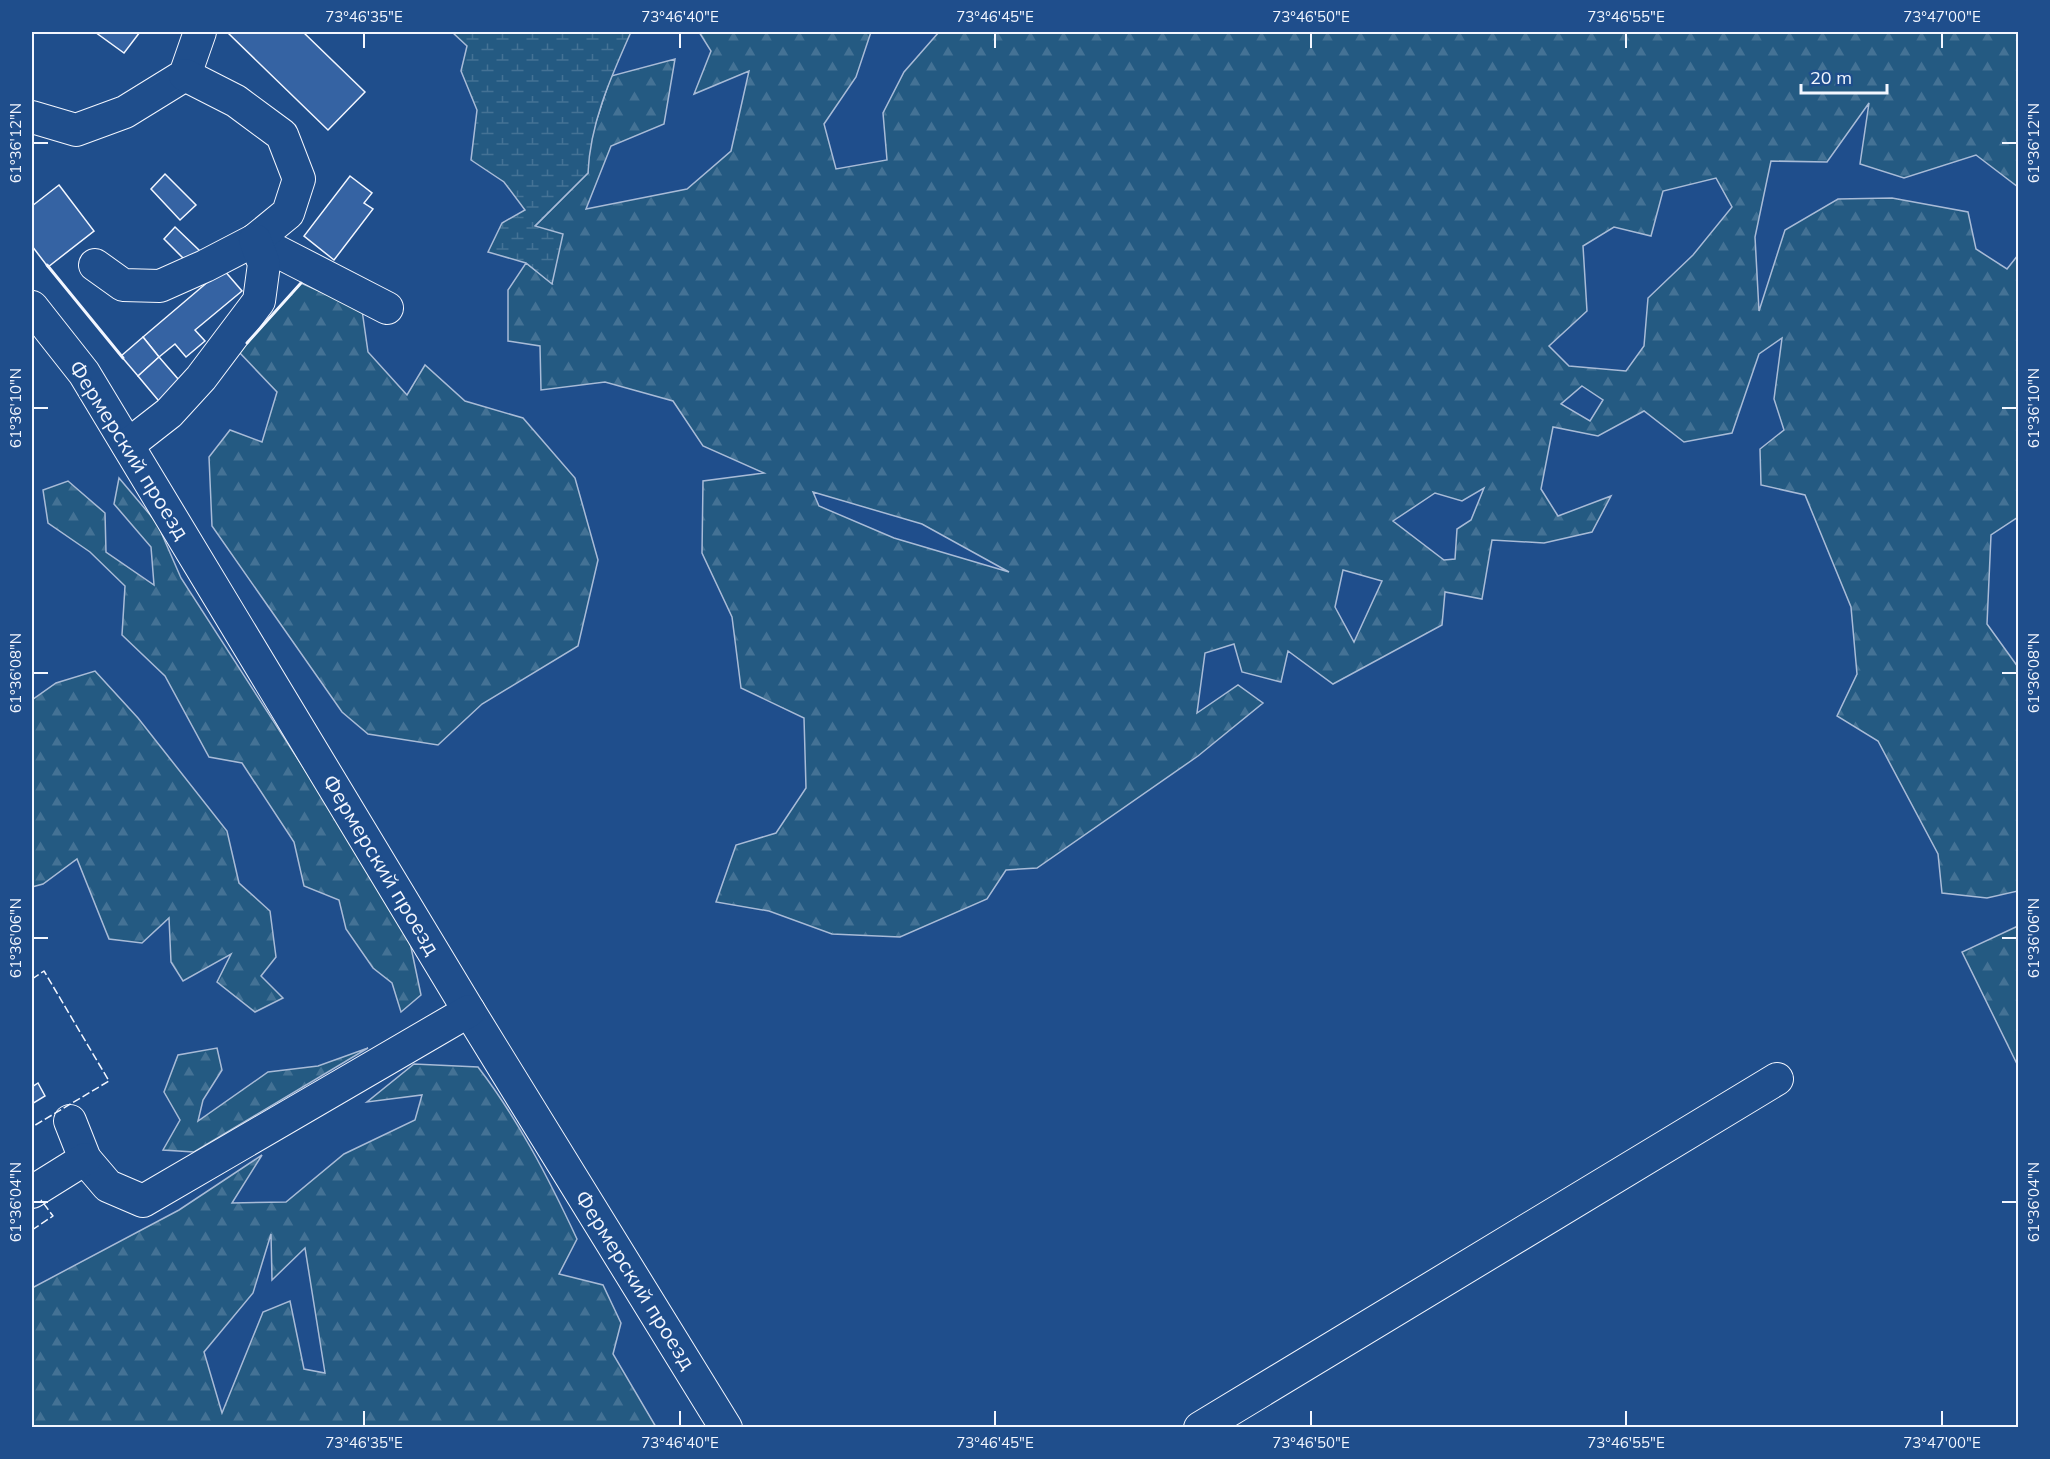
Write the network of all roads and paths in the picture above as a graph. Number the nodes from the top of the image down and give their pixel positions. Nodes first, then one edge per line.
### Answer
1 (200, 32) edge
2 (186, 75) junction
3 (32, 117) edge
4 (255, 240) junction
5 (95, 265) dead end
6 (32, 307) edge
7 (387, 308) dead end
8 (128, 445) junction
9 (469, 1011) junction
10 (1777, 1080) dead end
11 (70, 1121) dead end
12 (85, 1159) junction
13 (32, 1191) edge
14 (726, 1428) edge
15 (1200, 1428) edge

1 - 2 street
2 - 3 street
2 - 4 street
4 - 5 street
4 - 7 street
4 - 8 street
6 - 8 street, Фермерский проезд
8 - 9 street, Фермерский проезд
9 - 12 street
9 - 14 street, Фермерский проезд
10 - 15 street
11 - 12 street
12 - 13 street

